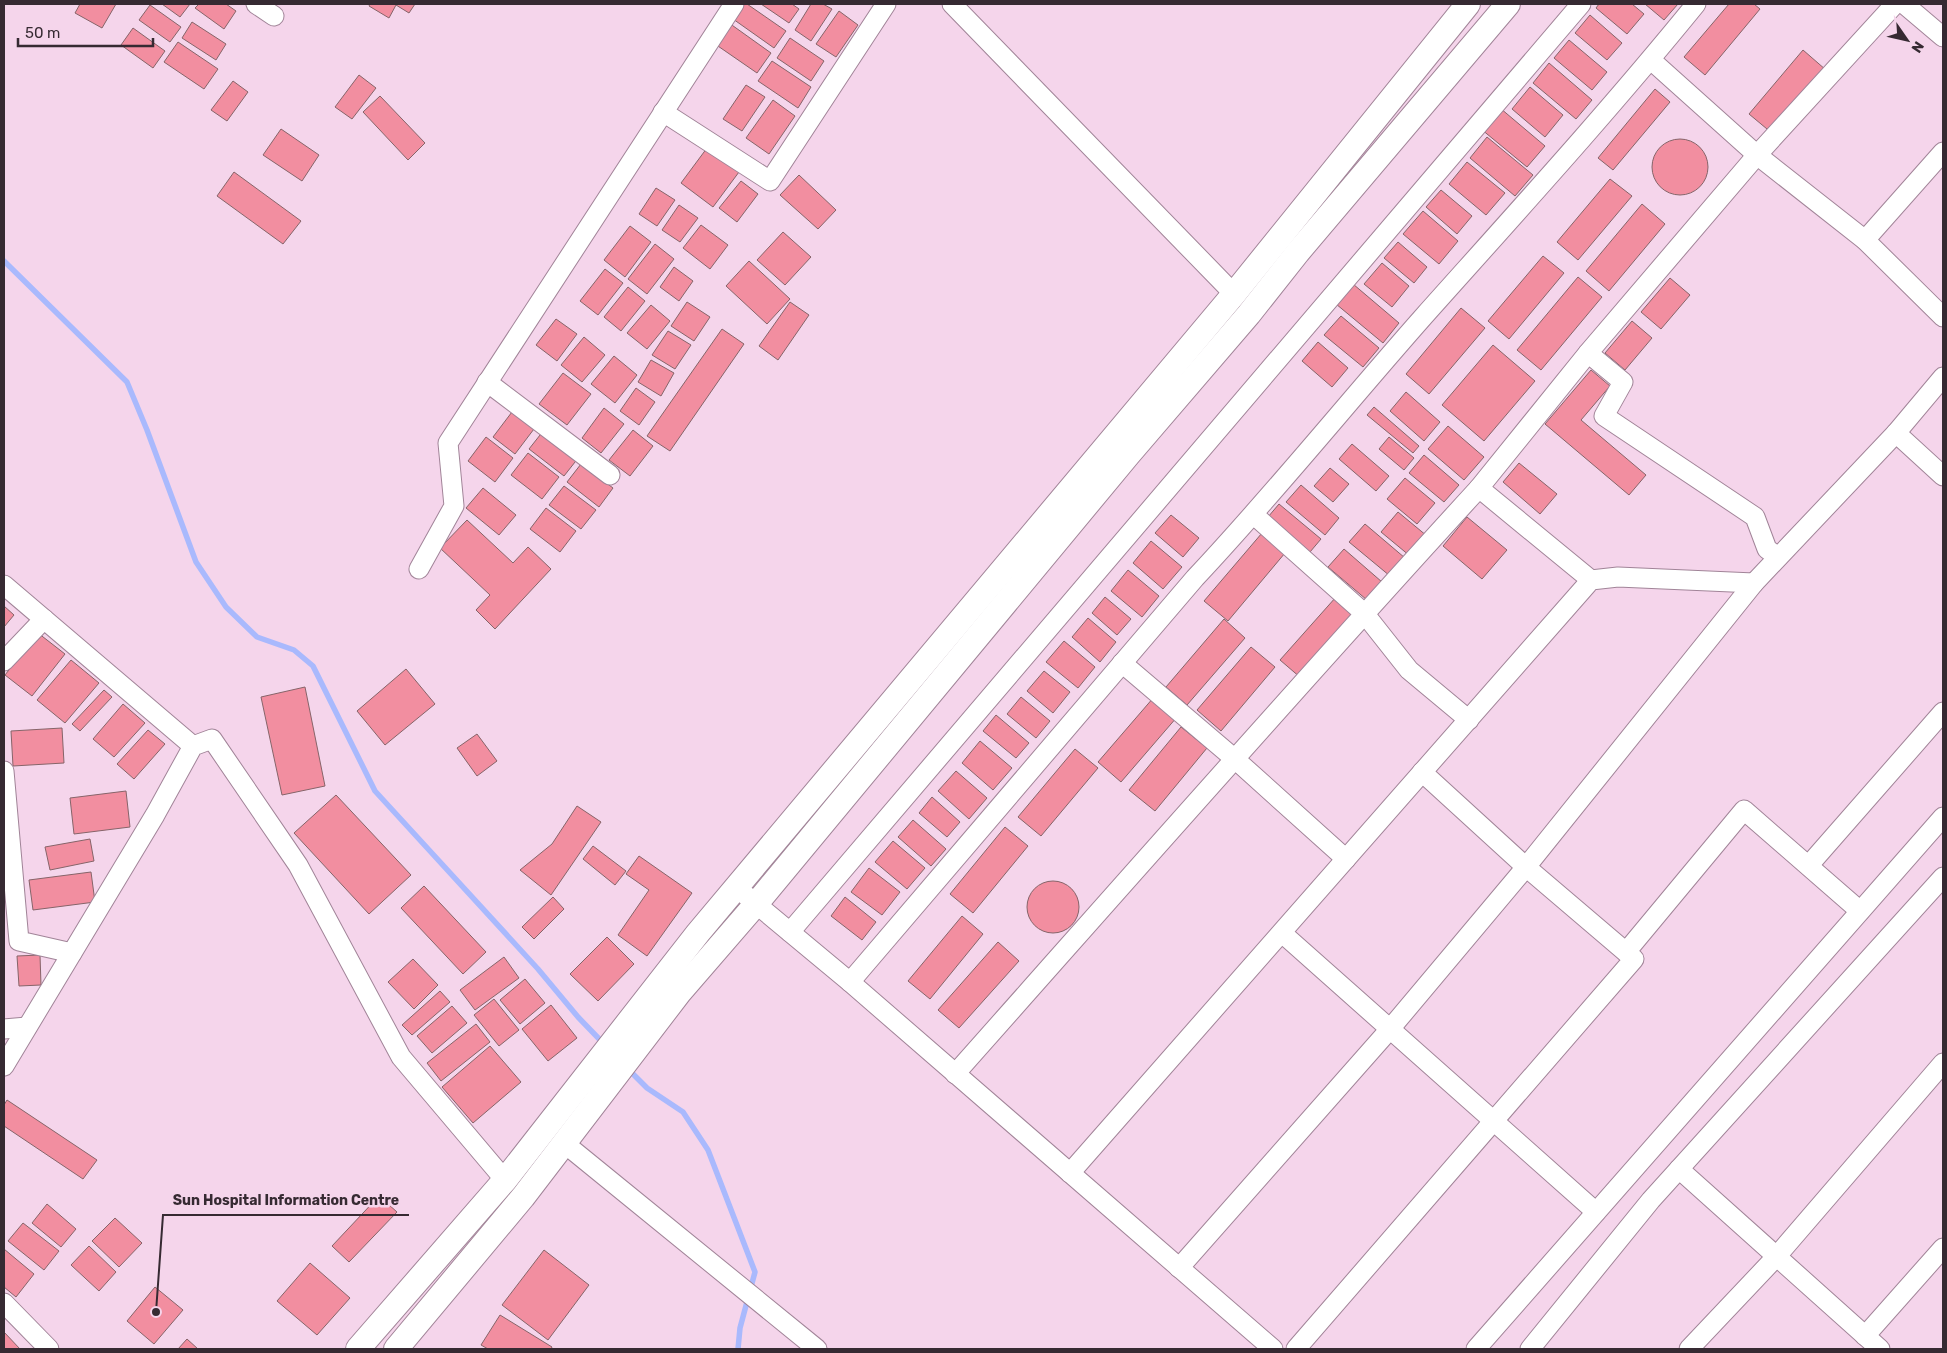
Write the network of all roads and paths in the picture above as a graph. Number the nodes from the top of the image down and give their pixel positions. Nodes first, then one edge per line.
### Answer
1 (256, 4) edge
2 (734, 4) edge
3 (886, 4) edge
4 (952, 4) edge
5 (1468, 4) edge
6 (1508, 4) edge
7 (1581, 4) edge
8 (1696, 4) edge
9 (1895, 4) edge
10 (1904, 4) edge
11 (274, 16) dead end
12 (1943, 37) edge
13 (1650, 60) junction
14 (663, 112) junction
15 (1943, 152) edge
16 (1757, 155) junction
17 (1864, 240) junction
18 (1234, 294) junction
19 (1943, 317) edge
20 (1588, 353) junction
21 (1943, 377) edge
22 (487, 382) junction
23 (1896, 433) junction
24 (610, 476) dead end
25 (1943, 476) edge
26 (1479, 488) junction
27 (1254, 515) junction
28 (1778, 557) junction
29 (419, 569) dead end
30 (1591, 580) junction
31 (1754, 583) junction
32 (4, 585) edge
33 (1364, 613) junction
34 (44, 619) junction
35 (4, 662) edge
36 (1122, 663) junction
37 (1943, 712) edge
38 (1468, 720) junction
39 (193, 746) junction
40 (1236, 760) junction
41 (4, 770) edge
42 (1422, 772) junction
43 (1943, 817) edge
44 (1346, 859) junction
45 (1809, 865) junction
46 (1526, 867) junction
47 (1943, 877) edge
48 (737, 888) junction
49 (756, 904) junction
50 (1860, 911) junction
51 (790, 932) junction
52 (1282, 933) junction
53 (1626, 952) junction
54 (72, 953) junction
55 (850, 982) junction
56 (27, 1028) junction
57 (4, 1029) edge
58 (1390, 1029) junction
59 (1943, 1063) edge
60 (4, 1066) edge
61 (955, 1074) junction
62 (1494, 1121) junction
63 (564, 1142) junction
64 (1679, 1169) junction
65 (1070, 1174) junction
66 (506, 1180) junction
67 (1596, 1212) junction
68 (1943, 1248) edge
69 (1776, 1256) junction
70 (1179, 1268) junction
71 (4, 1303) edge
72 (1869, 1344) edge
73 (1694, 1348) edge
74 (49, 1349) edge
75 (358, 1349) edge
76 (396, 1349) edge
77 (817, 1349) edge
78 (1273, 1349) edge
79 (1296, 1349) edge
80 (1476, 1349) edge
81 (1530, 1349) edge

1 - 11 street
2 - 14 street
3 - 14 street
4 - 18 street
5 - 18 street
6 - 49 street
7 - 51 street
8 - 13 street
9 - 16 street
10 - 12 street
13 - 16 street
13 - 27 street
14 - 22 street
15 - 17 street
16 - 17 street
16 - 20 street
17 - 19 street
18 - 48 street
20 - 26 street
20 - 28 street
21 - 23 street
22 - 24 street
22 - 29 street
23 - 25 street
23 - 28 street
26 - 30 street
26 - 33 street
27 - 33 street
27 - 36 street
28 - 31 street
30 - 31 street
30 - 38 street
31 - 46 street
32 - 34 street
33 - 38 street
33 - 40 street
34 - 35 street
34 - 39 street
36 - 40 street
36 - 55 street
37 - 45 street
38 - 42 street
39 - 54 street
39 - 66 street
40 - 44 street
40 - 61 street
41 - 54 street
42 - 44 street
42 - 46 street
43 - 50 street
44 - 52 street
45 - 50 street
45 - 53 street
46 - 53 street
46 - 58 street
47 - 64 street
48 - 49 street
48 - 66 street
49 - 51 street
49 - 63 street
50 - 67 street
51 - 55 street
52 - 58 street
52 - 65 street
53 - 62 street
54 - 56 street
55 - 61 street
56 - 57 street
56 - 60 street
58 - 62 street
58 - 70 street
59 - 69 street
61 - 65 street
62 - 67 street
62 - 79 street
63 - 76 street
63 - 77 street
64 - 69 street
64 - 81 street
65 - 70 street
66 - 75 street
67 - 80 street
68 - 72 street
69 - 72 street
69 - 73 street
70 - 78 street
71 - 74 street

